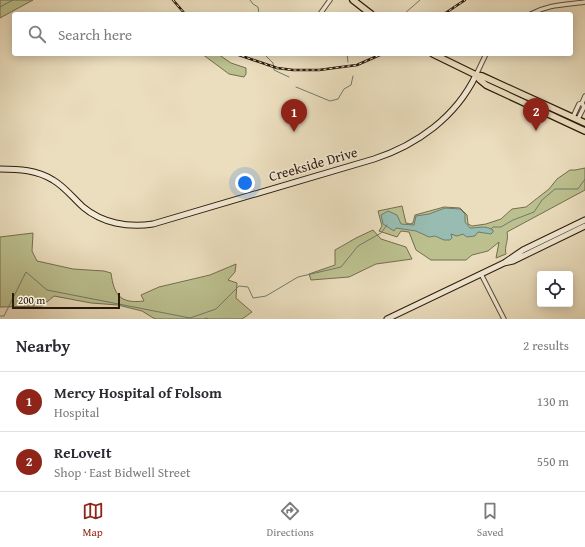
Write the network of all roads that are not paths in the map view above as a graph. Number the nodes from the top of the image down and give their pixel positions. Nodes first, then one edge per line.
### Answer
1 (330, 0) edge
2 (353, 0) edge
3 (585, 2) edge
4 (321, 12) edge
5 (368, 12) edge
6 (536, 12) edge
7 (437, 56) edge
8 (485, 56) edge
9 (476, 75) junction
10 (585, 96) edge
11 (534, 107) junction
12 (575, 118) junction
13 (585, 123) edge
14 (572, 125) junction
15 (585, 127) edge
16 (585, 131) edge
17 (0, 169) edge
18 (585, 220) edge
19 (585, 226) edge
20 (540, 242) junction
21 (522, 257) junction
22 (504, 263) junction
23 (481, 274) junction
24 (387, 319) edge
25 (504, 319) edge

1 - 4 street
2 - 5 main road
3 - 6 street
7 - 9 main road
8 - 9 street, Creekside Drive
9 - 11 main road
9 - 12 main road
9 - 17 street, Creekside Drive
10 - 12 street
11 - 12 main road
11 - 14 main road
12 - 13 main road
14 - 15 main road
14 - 16 main road
18 - 20 street
19 - 21 street
20 - 21 street
20 - 22 street
21 - 22 street
22 - 23 street
23 - 24 street
23 - 25 street

